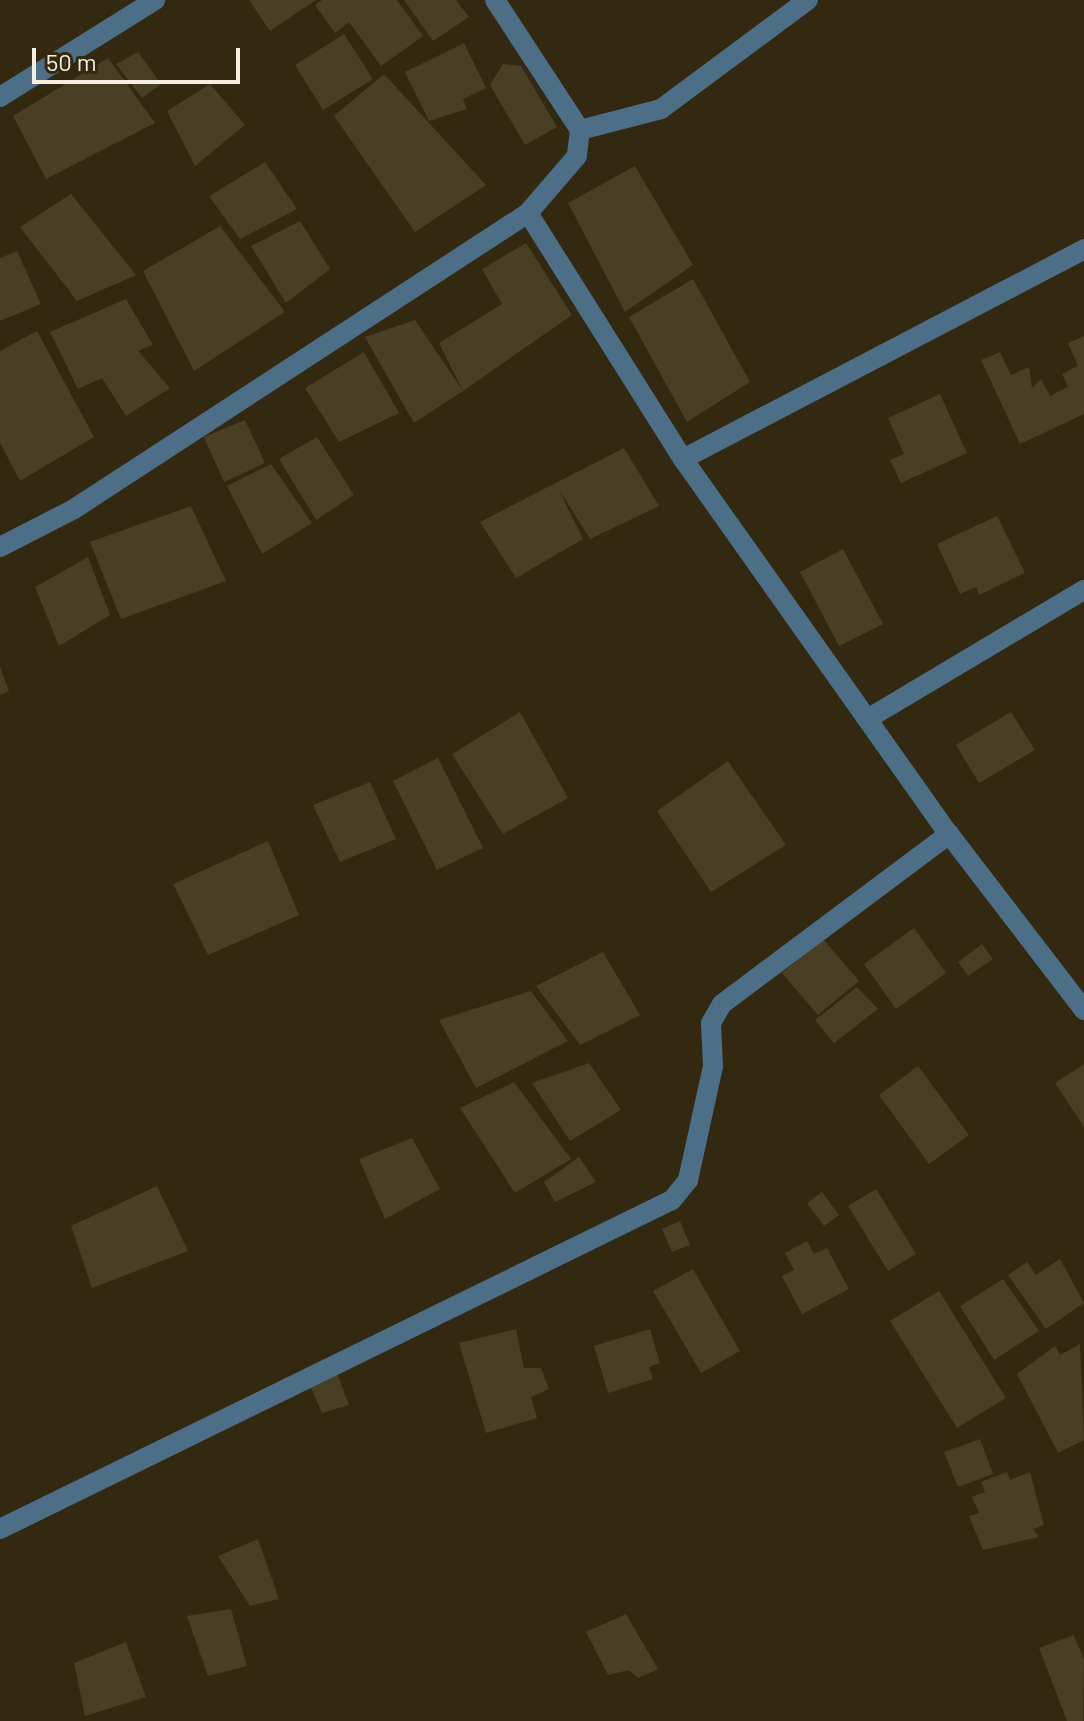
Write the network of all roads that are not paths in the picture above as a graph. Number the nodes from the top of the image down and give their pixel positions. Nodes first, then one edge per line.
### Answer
1 (155, 0) edge
2 (495, 0) edge
3 (808, 0) edge
4 (0, 97) edge
5 (580, 130) junction
6 (528, 213) junction
7 (1084, 249) edge
8 (683, 459) junction
9 (0, 547) edge
10 (1084, 590) edge
11 (869, 718) junction
12 (949, 834) junction
13 (1084, 1010) edge
14 (0, 1529) edge

1 - 4 street
2 - 5 street
3 - 5 street
5 - 6 street
6 - 8 street
6 - 9 street
7 - 8 street
8 - 11 street
10 - 11 street
11 - 12 street
12 - 13 street
12 - 14 street

